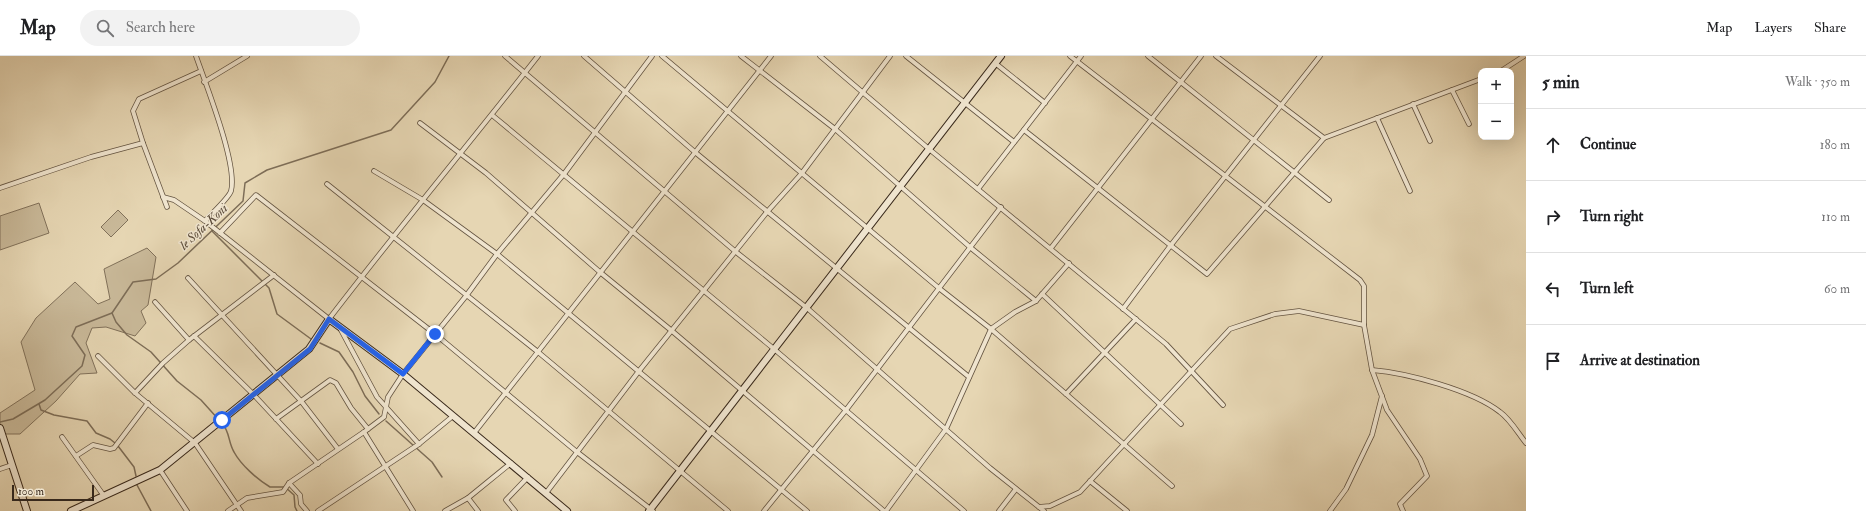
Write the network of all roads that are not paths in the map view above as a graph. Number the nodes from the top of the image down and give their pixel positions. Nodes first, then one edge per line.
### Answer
1 (196, 56) edge
2 (247, 56) edge
3 (505, 56) edge
4 (538, 56) edge
5 (584, 56) edge
6 (652, 56) edge
7 (662, 56) edge
8 (741, 56) edge
9 (771, 56) edge
10 (820, 56) edge
11 (890, 56) edge
12 (906, 56) edge
13 (1001, 56) edge
14 (1070, 56) edge
15 (1081, 56) edge
16 (1148, 56) edge
17 (1201, 56) edge
18 (1216, 56) edge
19 (1320, 56) edge
20 (1524, 56) edge
21 (1077, 61) junction
22 (995, 63) junction
23 (1506, 68) edge
24 (201, 71) junction
25 (759, 71) junction
26 (524, 73) junction
27 (1478, 80) edge
28 (204, 82) junction
29 (1180, 83) junction
30 (1452, 90) junction
31 (624, 91) junction
32 (864, 92) junction
33 (965, 103) junction
34 (1045, 103) junction
35 (1413, 104) junction
36 (1281, 105) junction
37 (727, 111) junction
38 (492, 115) junction
39 (1152, 118) junction
40 (1378, 118) junction
41 (420, 123) dead end
42 (1469, 124) dead end
43 (835, 129) junction
44 (1024, 130) junction
45 (594, 132) junction
46 (1324, 138) junction
47 (1254, 140) junction
48 (1430, 141) dead end
49 (1014, 142) junction
50 (143, 143) junction
51 (929, 149) junction
52 (460, 152) junction
53 (696, 153) junction
54 (374, 171) dead end
55 (1295, 171) junction
56 (802, 173) junction
57 (564, 174) junction
58 (1226, 175) junction
59 (327, 184) dead end
60 (900, 187) junction
61 (0, 188) edge
62 (1098, 188) junction
63 (978, 189) junction
64 (1410, 191) dead end
65 (664, 192) junction
66 (163, 197) junction
67 (423, 200) junction
68 (1329, 200) dead end
69 (1265, 206) junction
70 (167, 207) dead end
71 (1001, 207) junction
72 (767, 212) junction
73 (531, 213) junction
74 (205, 221) junction
75 (867, 229) junction
76 (633, 232) junction
77 (220, 233) junction
78 (392, 237) junction
79 (1171, 245) junction
80 (971, 248) junction
81 (1051, 248) junction
82 (736, 252) junction
83 (497, 254) junction
84 (1069, 263) junction
85 (836, 269) junction
86 (601, 273) junction
87 (274, 275) junction
88 (362, 276) junction
89 (188, 278) dead end
90 (940, 289) junction
91 (703, 292) junction
92 (1042, 294) junction
93 (466, 296) junction
94 (1036, 301) junction
95 (155, 302) dead end
96 (806, 308) junction
97 (1123, 309) junction
98 (570, 312) junction
99 (221, 315) junction
100 (329, 319) junction
101 (1136, 319) junction
102 (1364, 325) junction
103 (340, 327) junction
104 (909, 329) junction
105 (991, 329) junction
106 (672, 331) junction
107 (435, 334) junction
108 (194, 336) junction
109 (189, 340) junction
110 (774, 349) junction
111 (538, 352) junction
112 (1104, 353) junction
113 (98, 356) dead end
114 (877, 370) junction
115 (1372, 370) junction
116 (639, 371) junction
117 (1191, 371) junction
118 (403, 374) junction
119 (278, 375) junction
120 (969, 377) junction
121 (742, 390) junction
122 (135, 393) junction
123 (507, 393) junction
124 (1066, 394) junction
125 (254, 395) junction
126 (1382, 395) junction
127 (301, 401) junction
128 (148, 403) junction
129 (1160, 405) junction
130 (1223, 405) dead end
131 (387, 407) junction
132 (609, 410) junction
133 (846, 410) junction
134 (453, 416) junction
135 (276, 419) junction
136 (1182, 424) dead end
137 (946, 429) junction
138 (1, 431) edge
139 (366, 431) junction
140 (711, 431) junction
141 (474, 433) junction
142 (62, 437) dead end
143 (195, 443) junction
144 (1526, 443) edge
145 (1124, 444) junction
146 (418, 445) junction
147 (338, 449) junction
148 (812, 451) junction
149 (577, 452) junction
150 (76, 456) junction
151 (511, 463) junction
152 (318, 464) junction
153 (12, 465) junction
154 (386, 466) junction
155 (916, 468) junction
156 (0, 469) edge
157 (160, 470) junction
158 (681, 470) junction
159 (528, 478) junction
160 (1090, 481) junction
161 (287, 486) junction
162 (1172, 486) dead end
163 (1016, 489) junction
164 (781, 490) junction
165 (546, 493) junction
166 (104, 496) junction
167 (468, 498) junction
168 (237, 505) junction
169 (1039, 507) junction
170 (651, 510) edge
171 (27, 511) edge
172 (71, 511) edge
173 (187, 511) edge
174 (228, 511) edge
175 (241, 511) edge
176 (307, 511) edge
177 (318, 511) edge
178 (413, 511) edge
179 (445, 511) edge
180 (478, 511) edge
181 (515, 511) edge
182 (567, 511) edge
183 (728, 511) edge
184 (764, 511) edge
185 (807, 511) edge
186 (885, 511) edge
187 (964, 511) edge
188 (999, 511) edge
189 (1044, 511) edge
190 (1127, 511) edge
191 (1330, 511) edge
192 (1403, 511) edge

1 - 24 street
2 - 28 street
3 - 26 street
4 - 26 street
5 - 31 street
6 - 31 street
7 - 37 street
8 - 25 street
9 - 25 street
10 - 32 street
11 - 32 street
12 - 33 street
13 - 22 street
14 - 21 street
15 - 21 street
16 - 29 street
17 - 29 street
18 - 36 street
19 - 36 street
20 - 23 street
21 - 34 street
21 - 39 street
22 - 33 street
22 - 34 street
24 - 28 street
24 - 50 street
25 - 37 street
25 - 43 street
26 - 38 street
26 - 45 street
27 - 30 street
28 - 74 street
29 - 39 street
29 - 47 street
30 - 35 street
30 - 42 street
31 - 45 street
31 - 53 street
32 - 43 street
32 - 51 street
33 - 49 street
33 - 51 street
34 - 44 street
35 - 40 street
35 - 48 street
36 - 46 street
36 - 47 street
37 - 53 street
37 - 56 street
38 - 52 street
38 - 57 street
39 - 58 street
39 - 62 street
40 - 46 street
40 - 64 street
41 - 52 street
43 - 56 street
43 - 60 street
44 - 49 street
44 - 62 street
45 - 57 street
45 - 65 street
46 - 55 street
47 - 55 street
47 - 58 street
49 - 63 street
50 - 61 street
50 - 66 street
51 - 60 street
51 - 63 street
52 - 67 street
52 - 73 street
53 - 65 street
53 - 72 street
54 - 67 street
55 - 68 street
55 - 69 street
56 - 72 street
56 - 75 street
57 - 73 street
57 - 76 street
58 - 69 street
58 - 79 street
59 - 78 street
60 - 75 street
60 - 80 street
62 - 79 street
62 - 81 street
63 - 71 street
65 - 76 street
65 - 82 street
66 - 70 street
66 - 74 street
67 - 78 street
67 - 83 street
69 - 79 street
69 - 102 street
71 - 80 street
71 - 81 street
72 - 82 street
72 - 85 street
73 - 83 street
73 - 86 street
74 - 77 street
75 - 85 street
75 - 90 street
76 - 86 street
76 - 91 street
77 - 87 street
77 - 88 street
78 - 88 street
78 - 93 street
79 - 97 street
80 - 90 street
80 - 94 street
81 - 84 street
82 - 91 street
82 - 96 street
83 - 93 street
83 - 98 street
84 - 92 street
84 - 97 street
85 - 96 street
85 - 104 street
86 - 98 street
86 - 106 street
87 - 99 street
87 - 100 street
88 - 100 street
88 - 107 street
89 - 99 street
90 - 104 street
90 - 105 street
91 - 106 street
91 - 110 street
92 - 94 street
92 - 112 street
93 - 107 street
93 - 111 street
94 - 105 street
95 - 109 street
96 - 110 street
96 - 114 street
97 - 101 street
98 - 111 street
98 - 116 street
99 - 108 street
99 - 119 street
100 - 103 street
100 - 119 street
101 - 112 street
101 - 117 street
102 - 115 street
102 - 117 street
103 - 118 street
103 - 131 street
104 - 114 street
104 - 120 street
105 - 120 street
105 - 124 street
106 - 116 street
106 - 121 street
107 - 118 street
107 - 123 street
108 - 109 street
108 - 125 street
109 - 122 street
110 - 121 street
110 - 133 street
111 - 123 street
111 - 132 street
112 - 124 street
112 - 129 street
113 - 122 street
114 - 133 street
114 - 137 street
115 - 126 street
115 - 144 street
116 - 132 street
116 - 140 street
117 - 129 street
117 - 130 street
118 - 131 street
118 - 134 street
119 - 125 street
119 - 127 street
120 - 137 street
121 - 140 street
121 - 148 street
122 - 128 street
123 - 141 street
123 - 149 street
124 - 145 street
125 - 135 street
125 - 143 street
126 - 191 street
126 - 192 street
127 - 135 street
127 - 139 street
127 - 147 street
128 - 143 street
128 - 150 street
129 - 136 street
129 - 145 street
131 - 139 street
131 - 146 street
132 - 149 street
132 - 158 street
133 - 148 street
133 - 155 street
134 - 141 street
134 - 146 street
135 - 152 street
137 - 155 street
137 - 163 street
138 - 153 street
139 - 147 street
139 - 154 street
140 - 158 street
140 - 164 street
141 - 151 street
142 - 150 street
143 - 157 street
143 - 168 street
145 - 160 street
145 - 162 street
146 - 154 street
147 - 152 street
148 - 164 street
148 - 186 street
149 - 165 street
149 - 170 street
150 - 166 street
151 - 159 street
151 - 167 street
152 - 161 street
153 - 156 street
153 - 171 street
154 - 177 street
154 - 178 street
155 - 186 street
155 - 187 street
157 - 166 street
157 - 173 street
158 - 170 street
158 - 183 street
159 - 165 street
159 - 181 street
160 - 169 street
160 - 190 street
161 - 168 street
161 - 176 street
163 - 169 street
163 - 188 street
164 - 184 street
164 - 185 street
165 - 182 street
166 - 172 street
167 - 179 street
167 - 180 street
168 - 174 street
168 - 175 street
169 - 189 street

